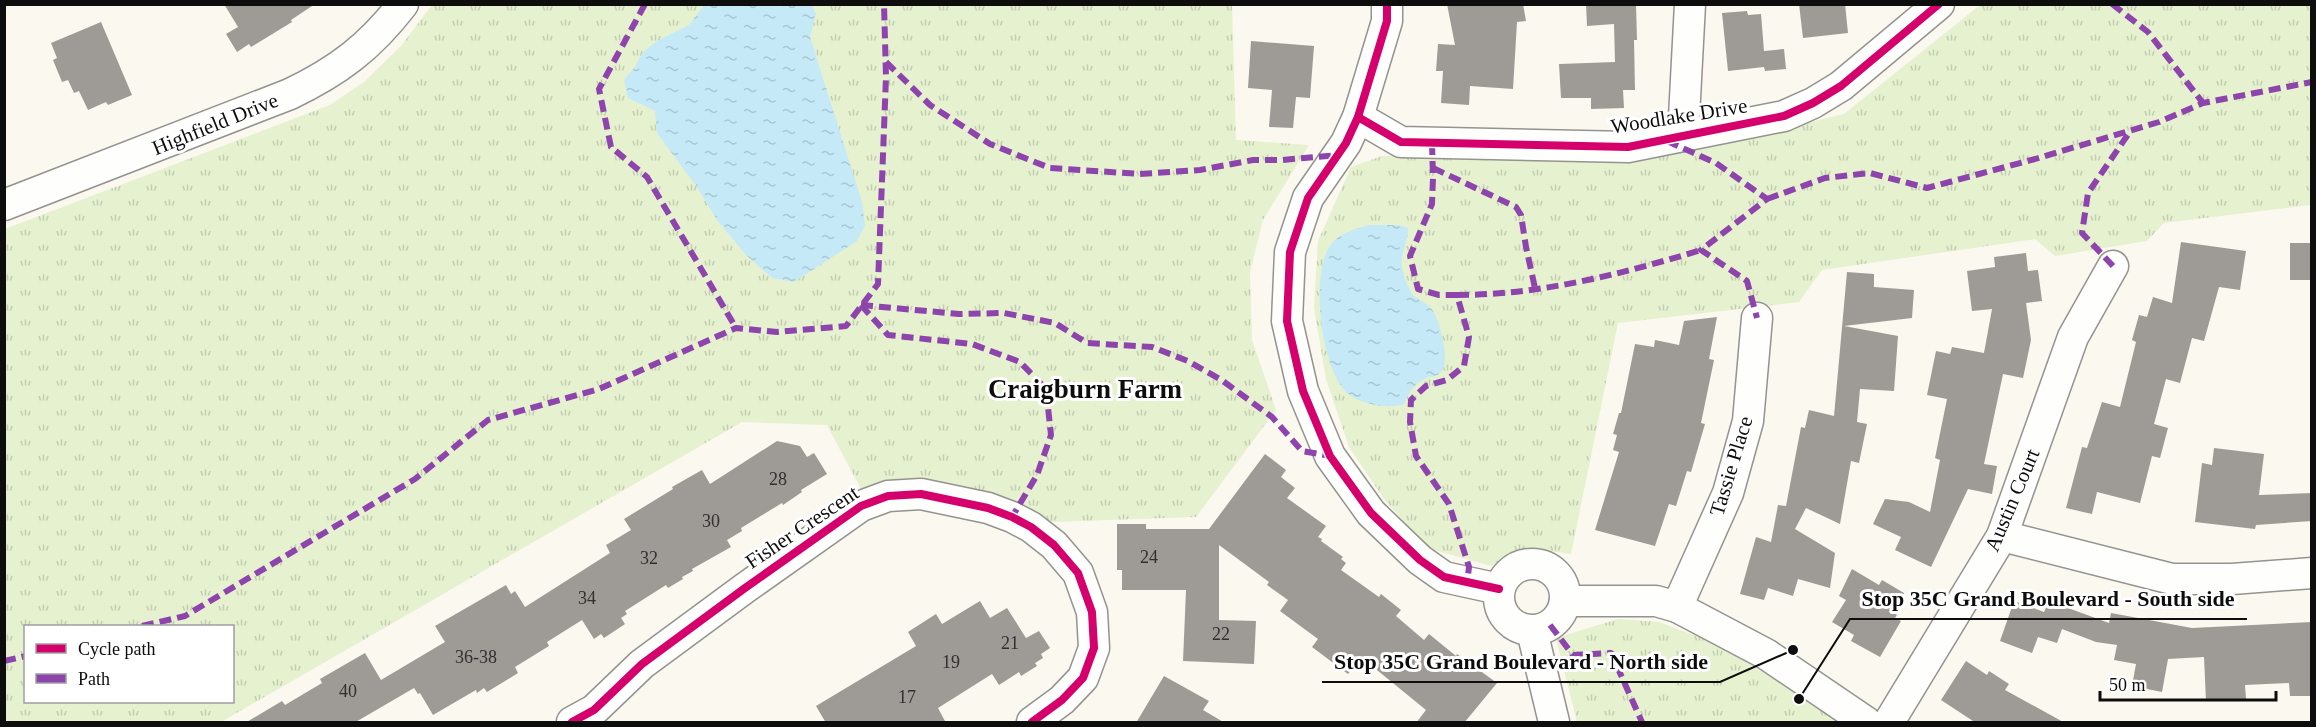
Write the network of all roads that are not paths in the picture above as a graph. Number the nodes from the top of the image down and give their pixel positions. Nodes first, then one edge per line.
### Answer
1 (403, 4) edge
2 (1387, 4) edge
3 (1690, 4) edge
4 (1939, 4) edge
5 (1358, 117) junction
6 (1683, 136) junction
7 (4, 205) edge
8 (2113, 266) dead end
9 (1756, 318) dead end
10 (2002, 536) junction
11 (2312, 573) edge
12 (1499, 590) junction
13 (1565, 602) junction
14 (1677, 606) junction
15 (1532, 631) junction
16 (572, 723) edge
17 (1032, 723) edge
18 (1554, 723) edge
19 (1866, 723) edge
20 (1889, 723) edge

1 - 7 street, Highfield Drive
2 - 5 street
3 - 6 street
4 - 6 street, Woodlake Drive
5 - 6 street, Woodlake Drive
5 - 12 street
8 - 10 street, Austin Court
9 - 14 street, Tassie Place
10 - 11 street
10 - 20 street, Austin Court
12 - 13 street
12 - 15 street
13 - 14 street
13 - 15 street
14 - 19 street
15 - 18 street
16 - 17 street, Fisher Crescent

